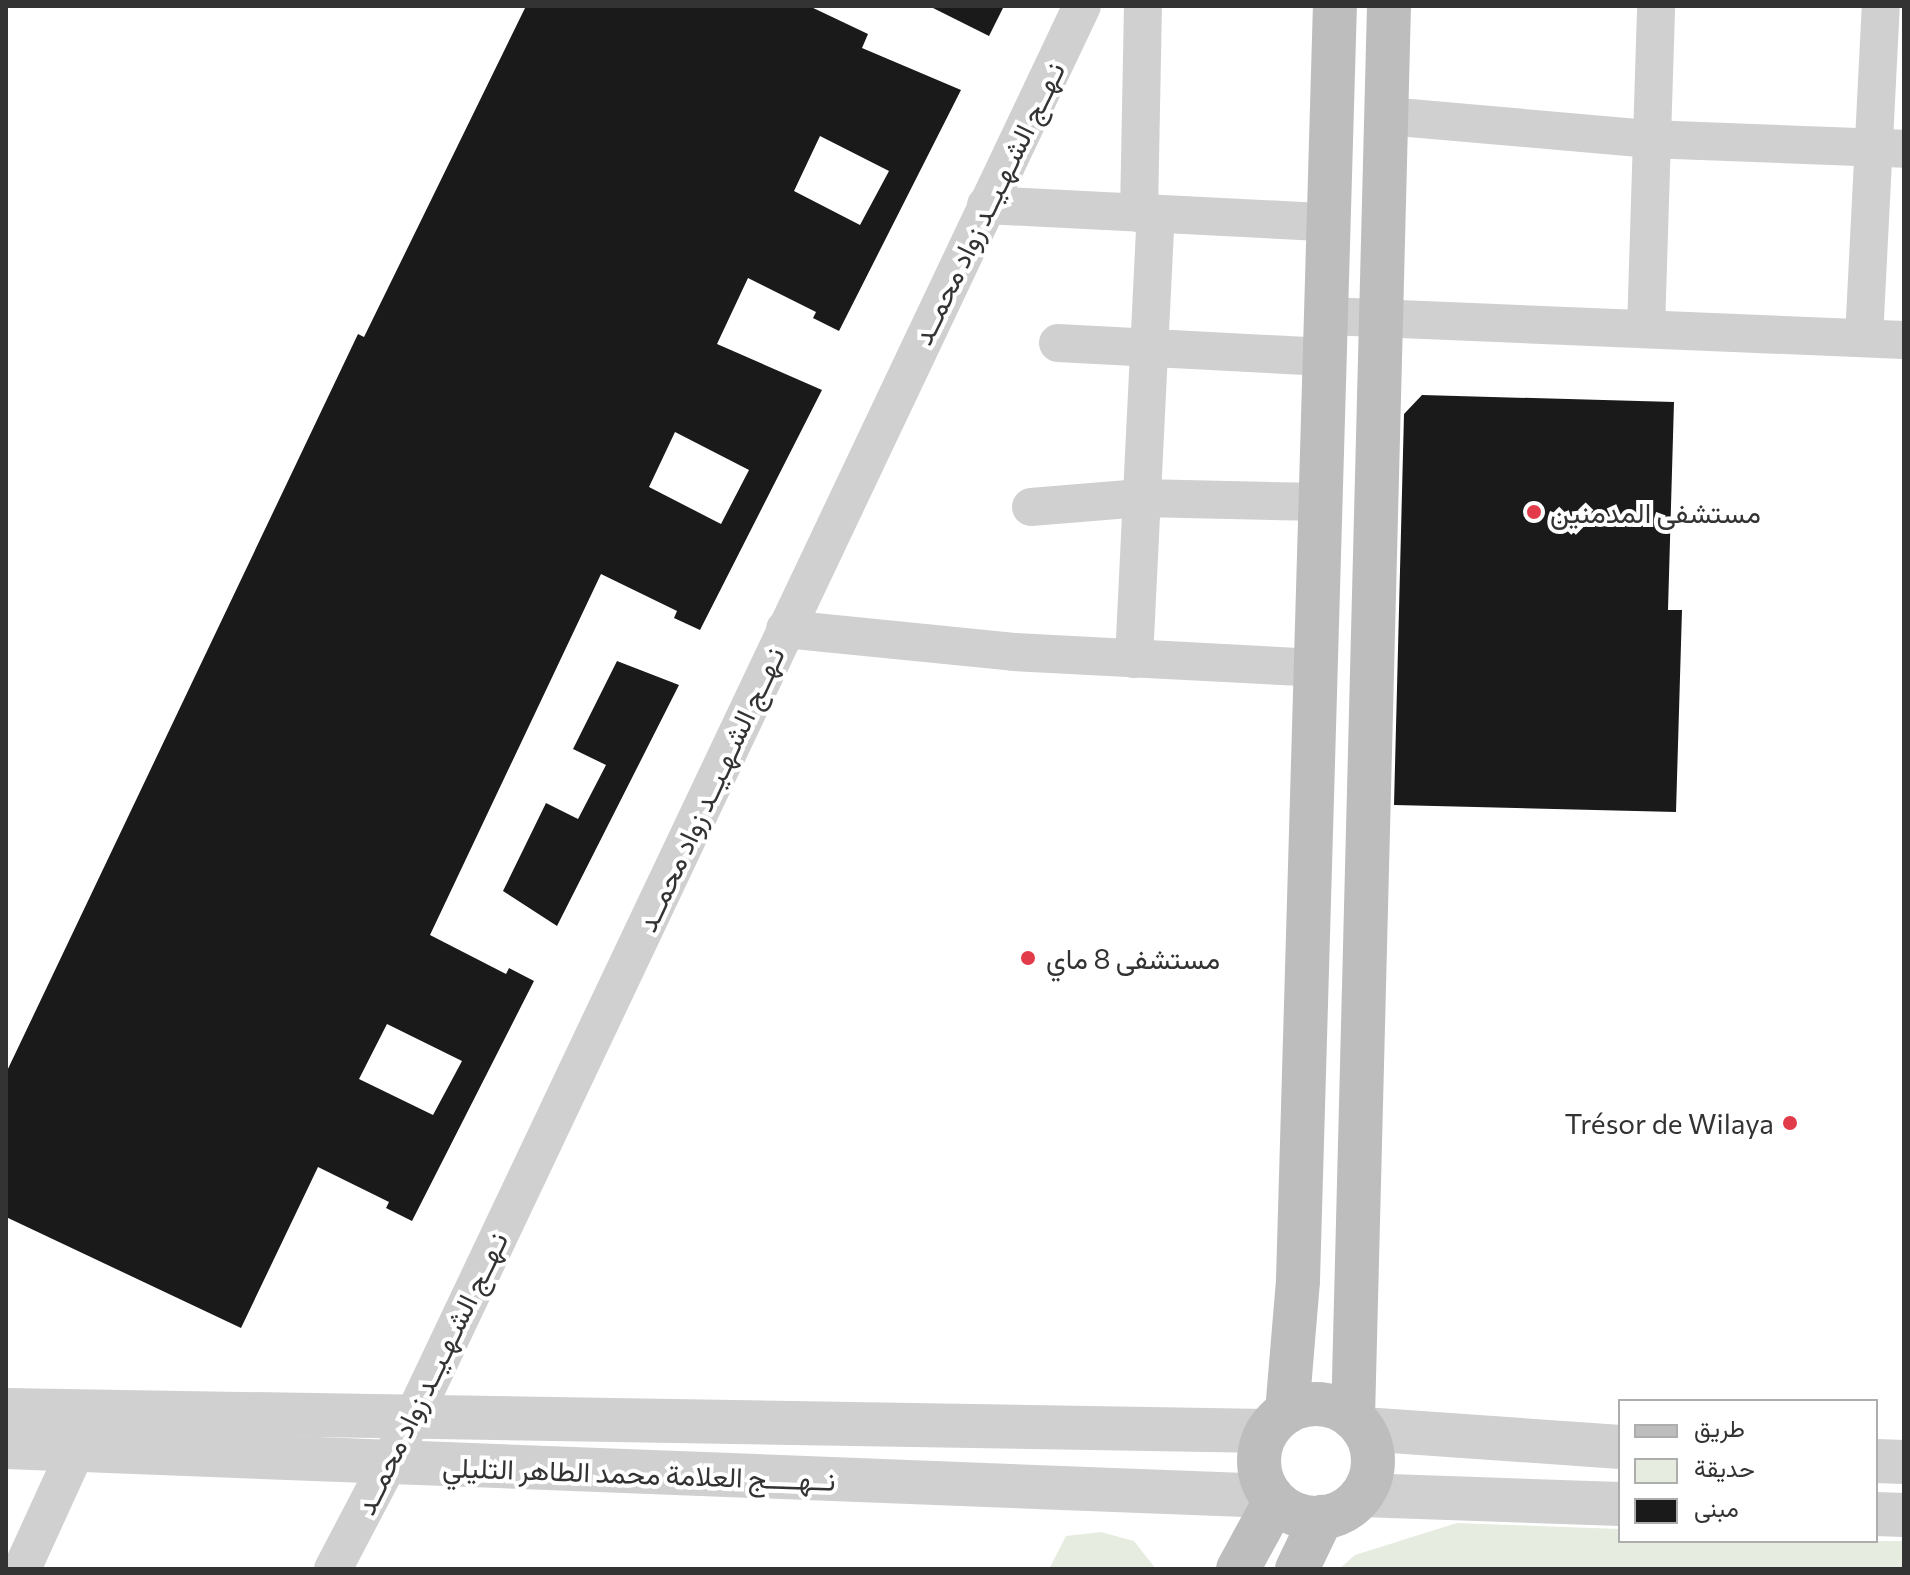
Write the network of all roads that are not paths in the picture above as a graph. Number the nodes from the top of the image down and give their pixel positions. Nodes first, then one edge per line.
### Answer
1 (1082, 6) edge
2 (1143, 6) edge
3 (1335, 6) edge
4 (1389, 6) edge
5 (1656, 6) edge
6 (1881, 6) edge
7 (1387, 116) junction
8 (1648, 139) junction
9 (1891, 148) edge
10 (986, 205) junction
11 (1147, 214) junction
12 (1326, 222) junction
13 (1377, 317) junction
14 (1646, 329) junction
15 (1327, 337) junction
16 (1864, 338) junction
17 (1904, 340) edge
18 (1058, 343) dead end
19 (1149, 344) junction
20 (1141, 498) junction
21 (1322, 502) junction
22 (1031, 507) dead end
23 (785, 629) junction
24 (1134, 659) junction
25 (1317, 668) junction
26 (6, 1410) edge
27 (415, 1413) junction
28 (1277, 1421) junction
29 (1358, 1423) junction
30 (85, 1434) junction
31 (6, 1447) edge
32 (1618, 1447) edge
33 (1878, 1461) edge
34 (1904, 1462) edge
35 (388, 1465) junction
36 (1362, 1495) junction
37 (1273, 1498) junction
38 (1618, 1504) edge
39 (1878, 1514) edge
40 (1904, 1515) edge
41 (1322, 1517) junction
42 (22, 1569) edge
43 (333, 1569) edge
44 (1238, 1569) edge
45 (1297, 1569) edge

1 - 10 street, نـهــج الشـهـيــد زواد محمــد
2 - 11 street
3 - 12 main road
4 - 7 main road
5 - 8 street
6 - 9 street
7 - 8 street
7 - 13 main road
8 - 9 street
8 - 14 street
9 - 16 street
10 - 11 street
10 - 23 street, نـهــج الشـهـيــد زواد محمــد
11 - 12 street
11 - 19 street
12 - 15 main road
13 - 14 street
13 - 15 street
13 - 29 main road
14 - 16 street
15 - 19 street
15 - 21 main road
16 - 17 street
18 - 19 street
19 - 20 street
20 - 21 street
20 - 22 street
20 - 24 street
21 - 25 main road
23 - 24 street
23 - 27 street, نـهــج الشـهـيــد زواد محمــد
24 - 25 street
25 - 28 main road
26 - 30 street, نــهــــج العلامة محمد الطاهر التليلي
27 - 28 street, نــهــــج العلامة محمد الطاهر التليلي
27 - 30 street, نــهــــج العلامة محمد الطاهر التليلي
27 - 35 street, نـهــج الشـهـيــد زواد محمــد
28 - 29 main road
28 - 37 main road
29 - 32 street
29 - 36 main road
30 - 31 street, نــهــــج العلامة محمد الطاهر التليلي
30 - 35 street, نــهــــج العلامة محمد الطاهر التليلي
30 - 42 street
33 - 34 street
35 - 37 street, نــهــــج العلامة محمد الطاهر التليلي
35 - 43 street, نـهــج الشـهـيــد زواد محمــد
36 - 38 street
36 - 41 main road
37 - 41 main road
37 - 44 main road
39 - 40 street
41 - 45 main road

